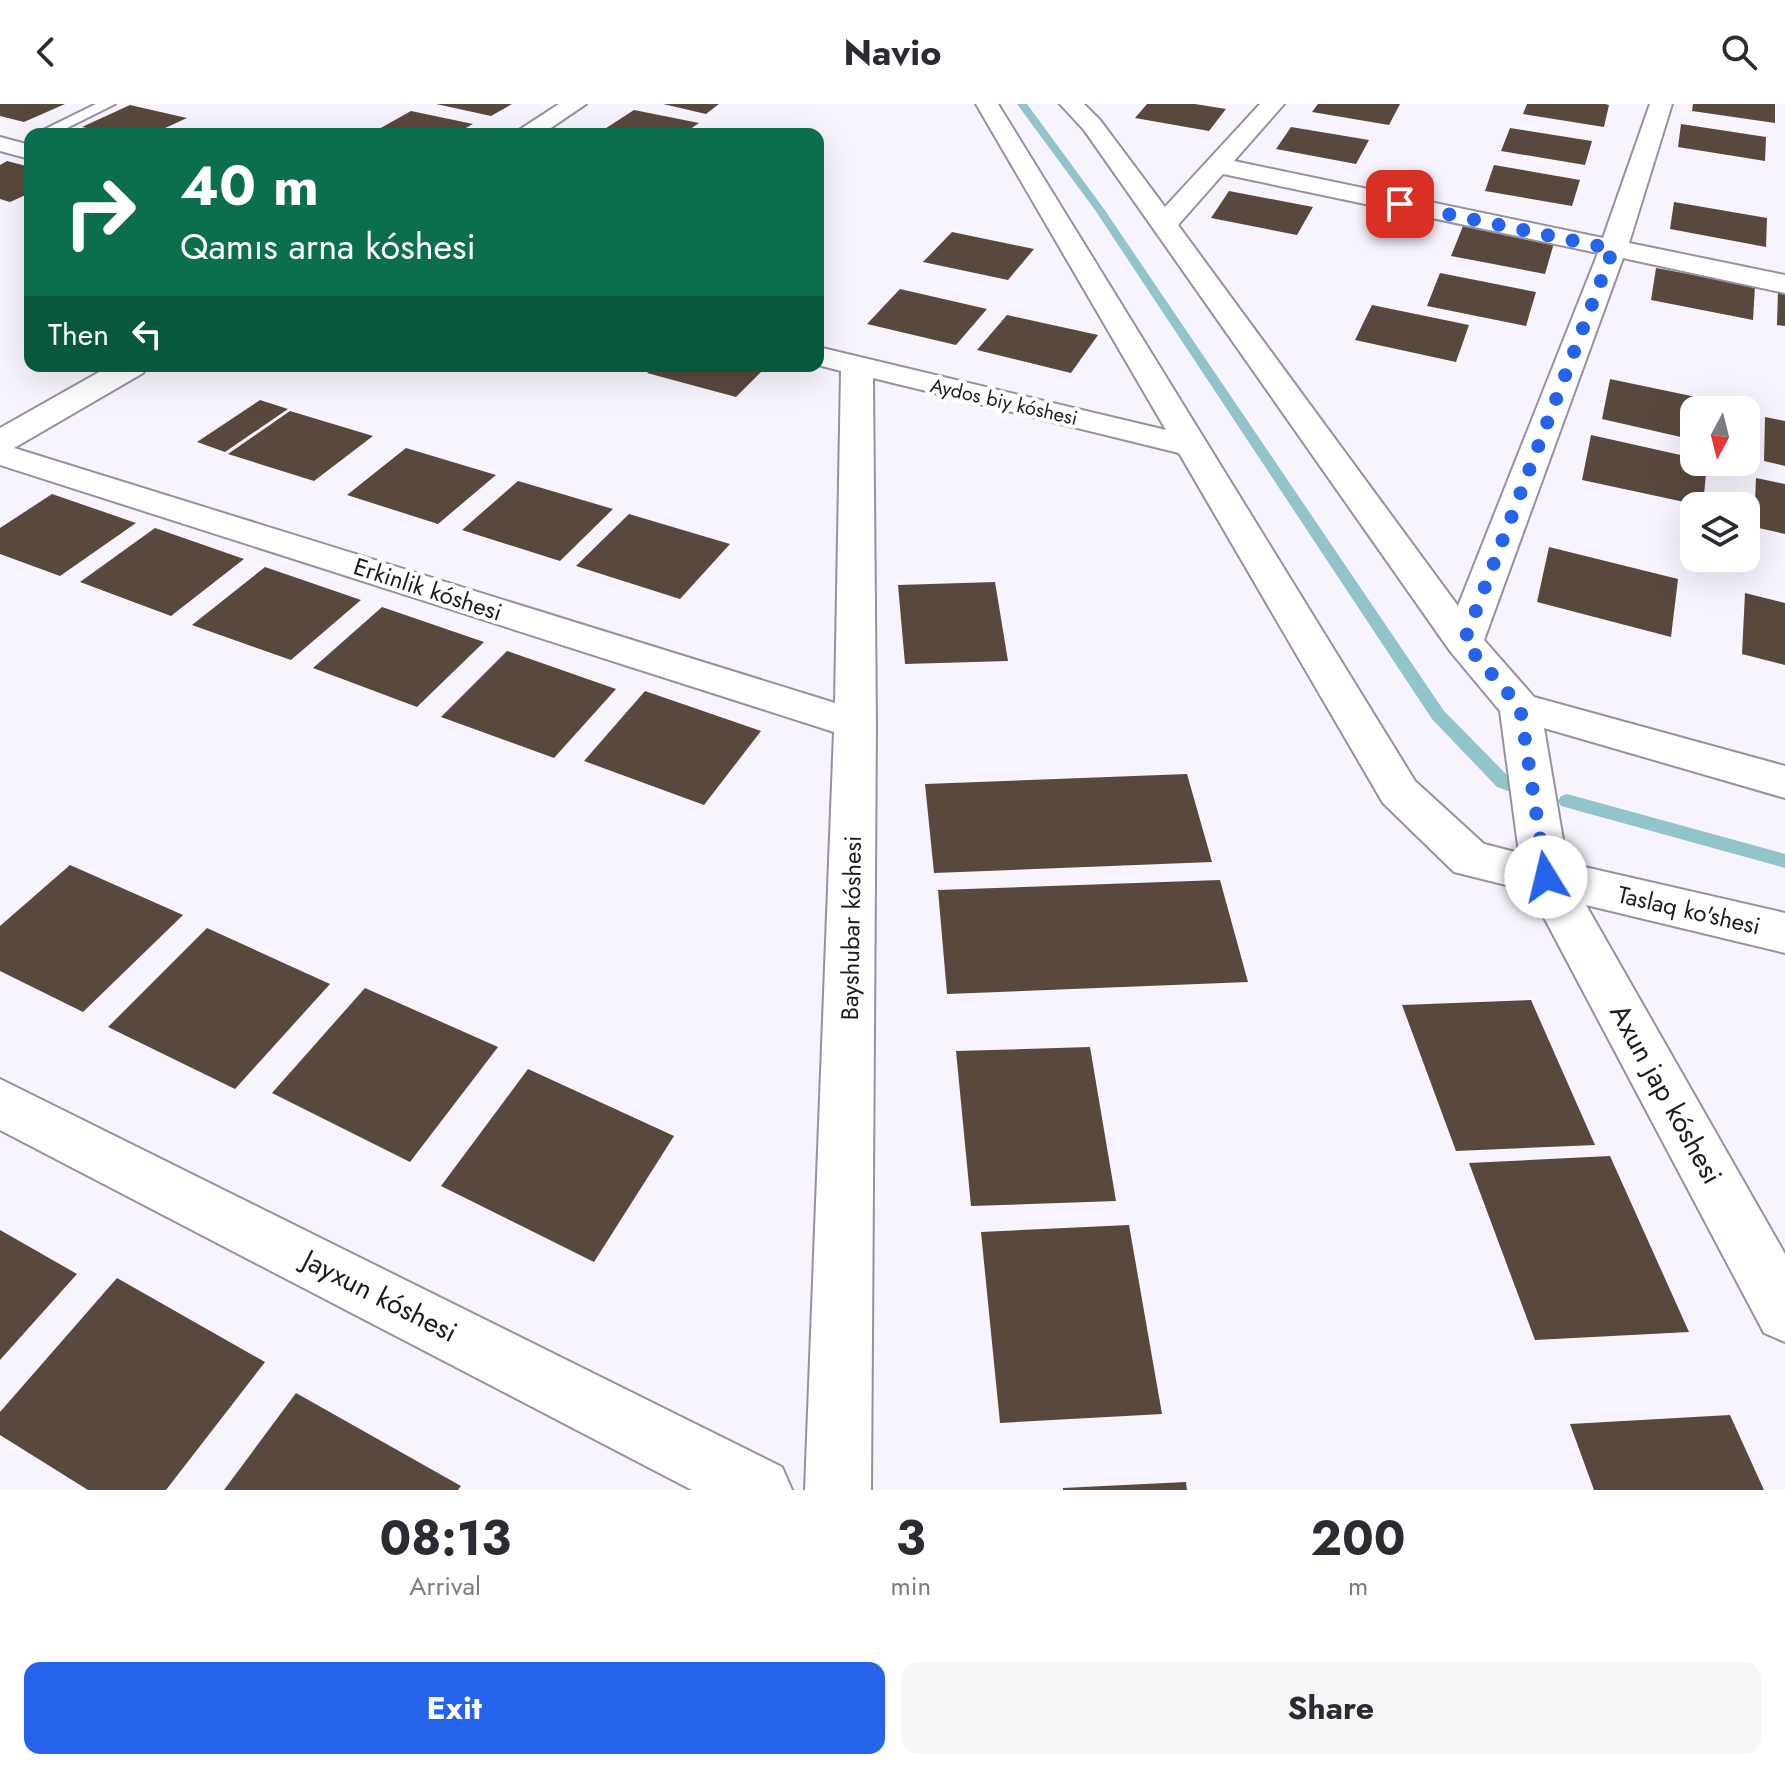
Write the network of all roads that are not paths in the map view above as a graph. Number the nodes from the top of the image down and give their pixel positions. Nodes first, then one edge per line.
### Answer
1 (108, 104) edge
2 (575, 104) edge
3 (987, 104) edge
4 (1071, 104) edge
5 (1273, 104) edge
6 (1661, 104) edge
7 (56, 128) edge
8 (535, 128) edge
9 (1217, 165) junction
10 (1164, 224) junction
11 (1613, 249) junction
12 (1785, 284) edge
13 (837, 361) edge
14 (122, 372) edge
15 (0, 442) edge
16 (1191, 446) junction
17 (0, 454) edge
18 (1464, 642) junction
19 (1520, 707) junction
20 (855, 724) junction
21 (1785, 782) edge
22 (1546, 877) junction
23 (1785, 933) edge
24 (0, 1103) edge
25 (1785, 1312) edge
26 (759, 1490) edge
27 (838, 1490) edge

1 - 7 lane
2 - 8 street
3 - 16 street, Taslaq ko'shesi
4 - 10 street
5 - 9 street
6 - 11 street
9 - 10 street
9 - 11 street
10 - 18 street
11 - 12 street
11 - 18 street
13 - 16 street, Aydos biy kóshesi
13 - 20 street, Bayshubar kóshesi
14 - 15 street
16 - 22 street, Taslaq ko'shesi
17 - 20 street, Erkinlik kóshesi
18 - 19 street
19 - 21 street
19 - 22 street
20 - 27 street, Bayshubar kóshesi
22 - 23 street, Taslaq ko'shesi
22 - 25 street, Axun jap kóshesi
24 - 26 street, Jayxun kóshesi

